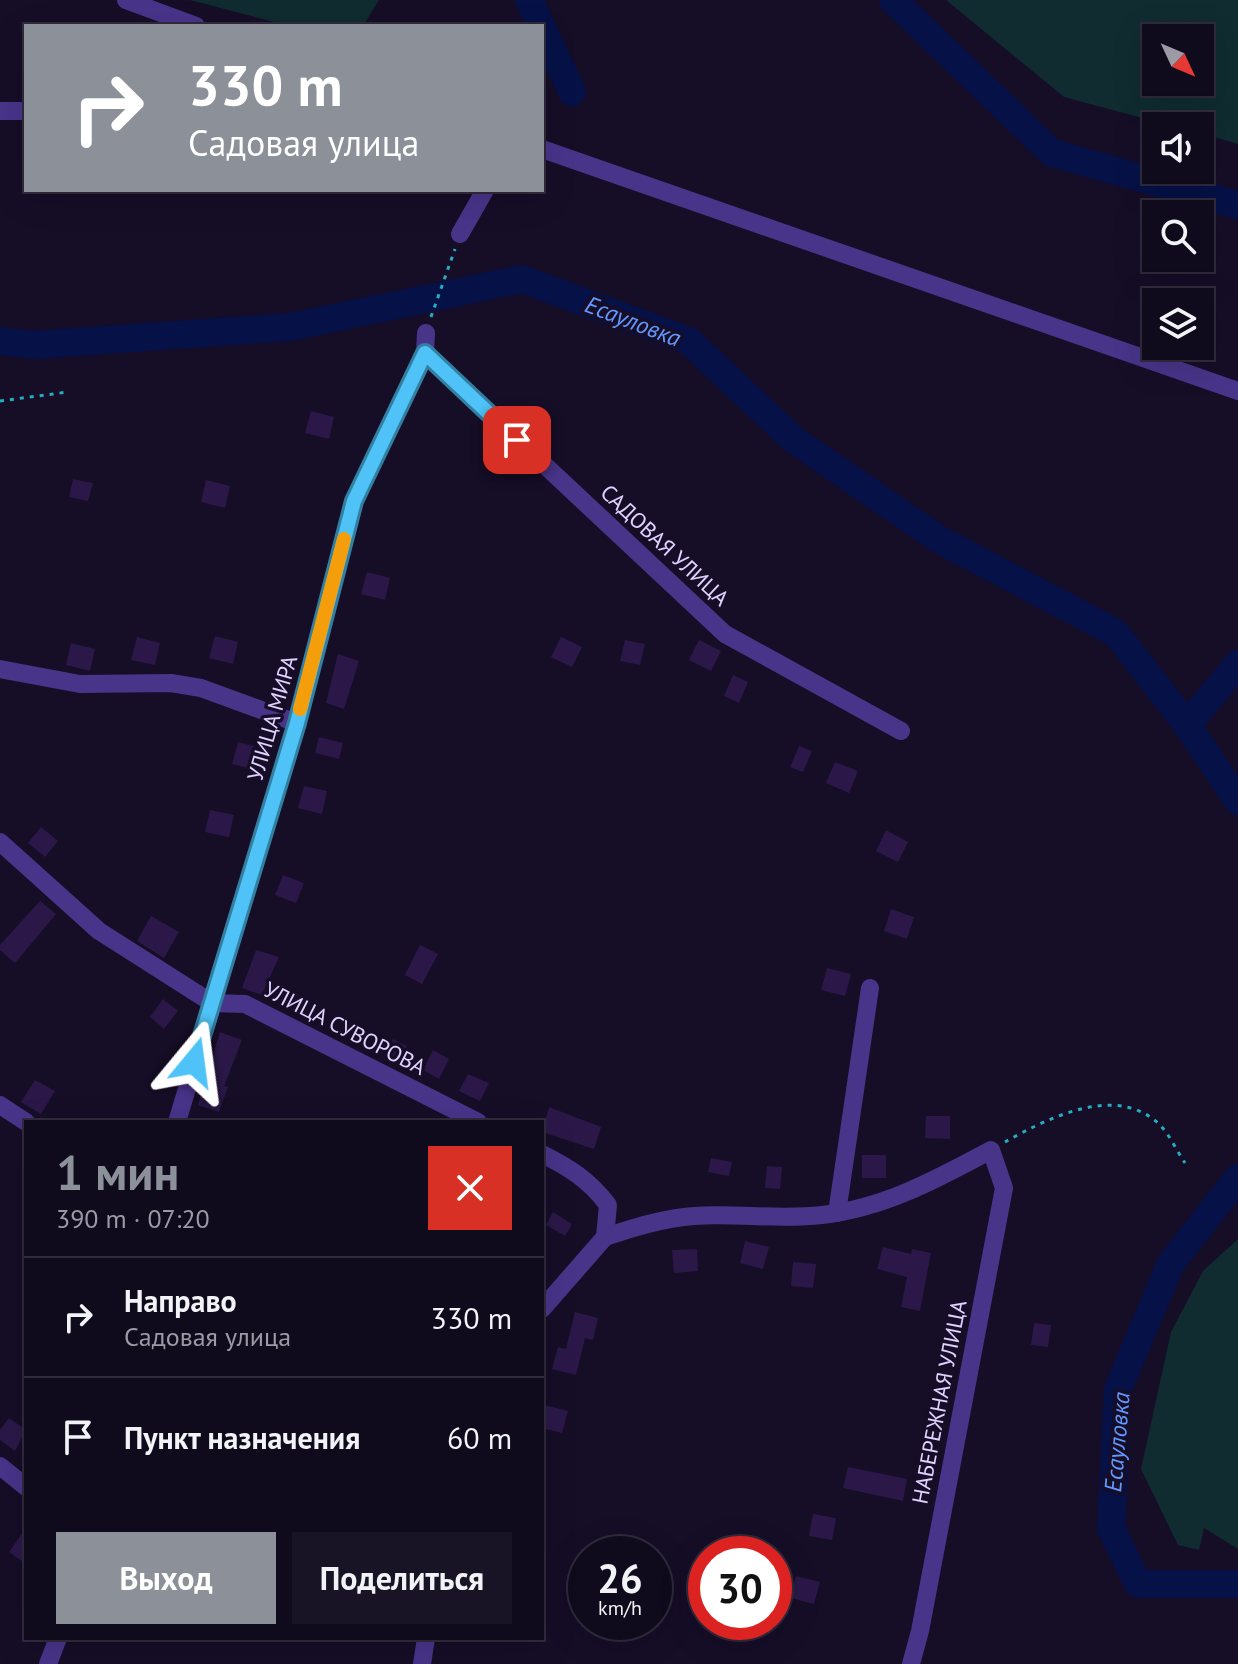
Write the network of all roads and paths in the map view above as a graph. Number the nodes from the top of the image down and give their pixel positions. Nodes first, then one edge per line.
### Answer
1 (126, 0) edge
2 (191, 24) edge
3 (0, 111) edge
4 (24, 111) edge
5 (544, 150) edge
6 (484, 192) edge
7 (460, 234) joint
8 (426, 333) joint
9 (425, 353) junction
10 (1238, 391) edge
11 (68, 392) dead end
12 (0, 401) edge
13 (0, 669) edge
14 (297, 723) junction
15 (901, 731) dead end
16 (0, 842) edge
17 (870, 988) dead end
18 (212, 1003) junction
19 (0, 1105) edge
20 (178, 1120) edge
21 (474, 1120) edge
22 (24, 1121) edge
23 (991, 1150) junction
24 (544, 1155) edge
25 (1185, 1163) dead end
26 (837, 1213) junction
27 (605, 1237) junction
28 (544, 1307) edge
29 (0, 1466) edge
30 (24, 1485) edge
31 (57, 1640) edge
32 (426, 1640) edge
33 (48, 1664) edge
34 (422, 1664) edge
35 (911, 1664) edge

1 - 2 street
3 - 4 street
5 - 10 street
6 - 7 street
7 - 8 path
8 - 9 street, УЛИЦА МИРА
9 - 14 street, УЛИЦА МИРА
9 - 15 street, САДОВАЯ УЛИЦА
11 - 12 path
13 - 14 street
14 - 18 street, УЛИЦА МИРА
16 - 18 street, УЛИЦА СУВОРОВА
17 - 26 street
18 - 20 street, УЛИЦА МИРА
18 - 21 street, УЛИЦА СУВОРОВА
19 - 22 street
23 - 25 path
23 - 26 street
23 - 35 street, НАБЕРЕЖНАЯ УЛИЦА
24 - 27 street
26 - 27 street
27 - 28 street
29 - 30 street
31 - 33 street
32 - 34 street

